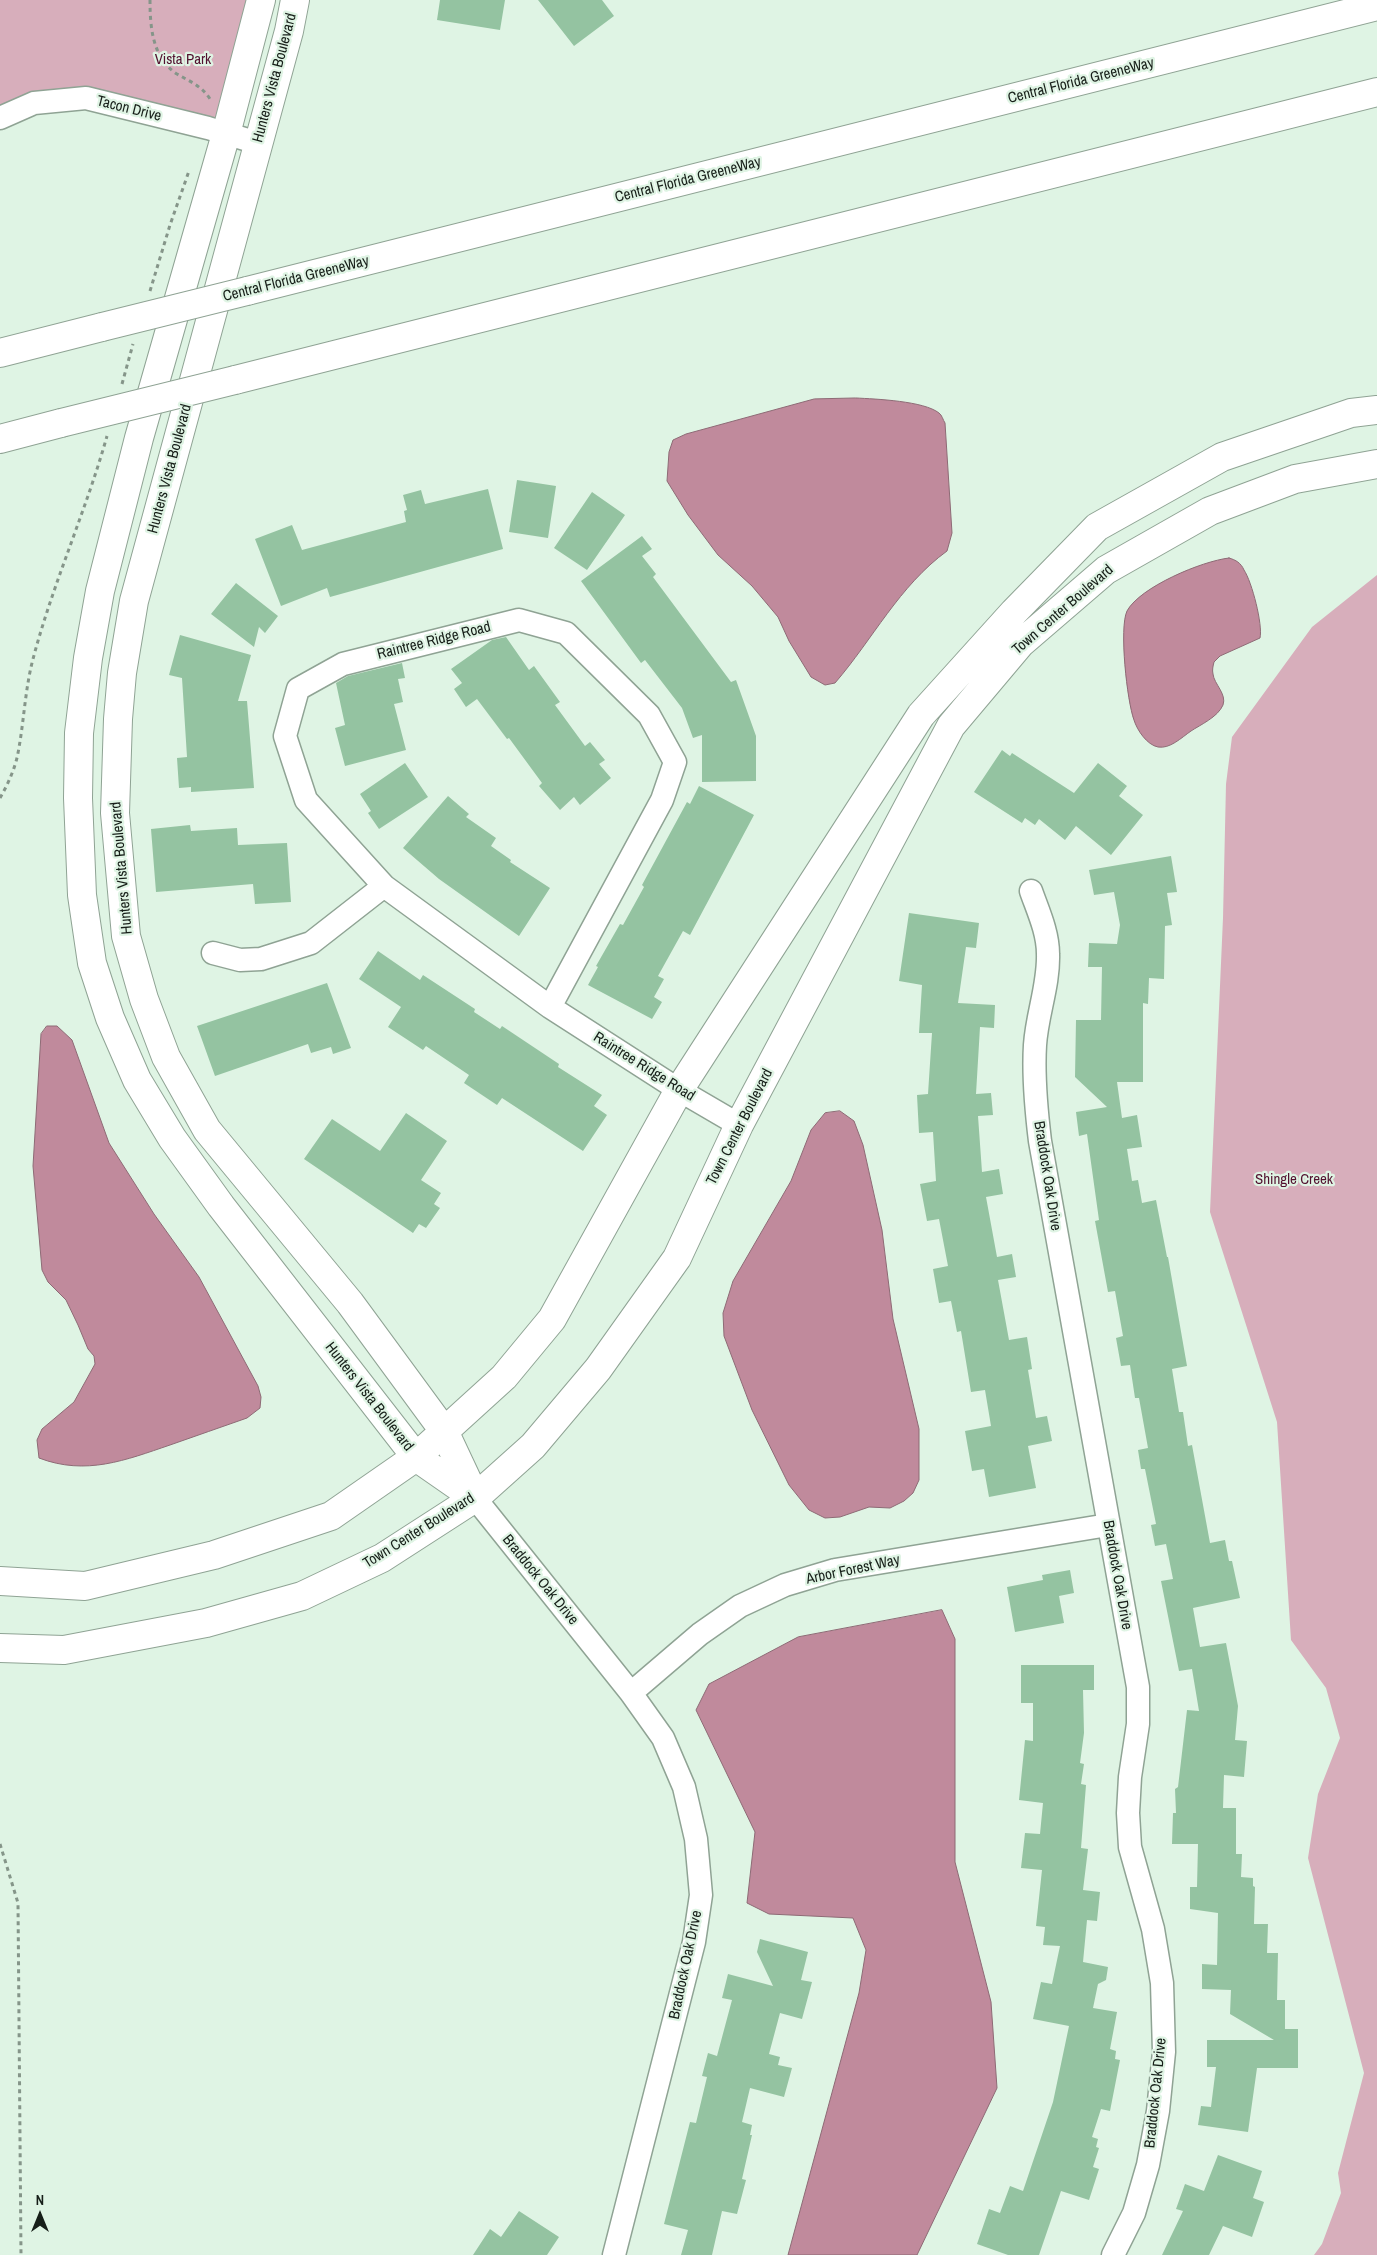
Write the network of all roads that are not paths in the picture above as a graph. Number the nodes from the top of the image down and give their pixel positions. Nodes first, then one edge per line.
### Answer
1 (261, 0) edge
2 (295, 0) edge
3 (1377, 6) edge
4 (1377, 92) edge
5 (0, 118) edge
6 (226, 134) junction
7 (258, 144) junction
8 (0, 353) edge
9 (1377, 410) edge
10 (0, 439) edge
11 (1377, 464) edge
12 (384, 886) junction
13 (1031, 891) dead end
14 (213, 953) dead end
15 (550, 1007) junction
16 (679, 1090) junction
17 (739, 1125) junction
18 (444, 1431) junction
19 (416, 1457) junction
20 (475, 1498) junction
21 (1108, 1525) junction
22 (0, 1581) edge
23 (0, 1648) edge
24 (631, 1693) junction
25 (614, 2255) edge
26 (1113, 2255) edge

1 - 6 main road, Hunters Vista Boulevard
2 - 7 main road, Hunters Vista Boulevard
3 - 8 main road, Central Florida GreeneWay, bridge
4 - 10 main road, bridge
5 - 6 street, Tacon Drive
6 - 7 street, Tacon Drive
6 - 19 main road, Hunters Vista Boulevard
7 - 18 main road, Hunters Vista Boulevard
9 - 16 main road, Town Center Boulevard
11 - 17 main road, Town Center Boulevard
12 - 14 street
12 - 15 street, Raintree Ridge Road
12 - 15 street, Raintree Ridge Road
13 - 21 street, Braddock Oak Drive
15 - 16 street, Raintree Ridge Road
16 - 17 street, Raintree Ridge Road
16 - 18 main road, Town Center Boulevard
17 - 20 main road, Town Center Boulevard
18 - 19 main road, Town Center Boulevard
18 - 20 main road, Hunters Vista Boulevard
19 - 20 main road, Hunters Vista Boulevard
19 - 22 main road, Town Center Boulevard
20 - 23 main road, Town Center Boulevard
20 - 24 street, Braddock Oak Drive
21 - 24 street, Arbor Forest Way
21 - 26 street, Braddock Oak Drive
24 - 25 street, Braddock Oak Drive

